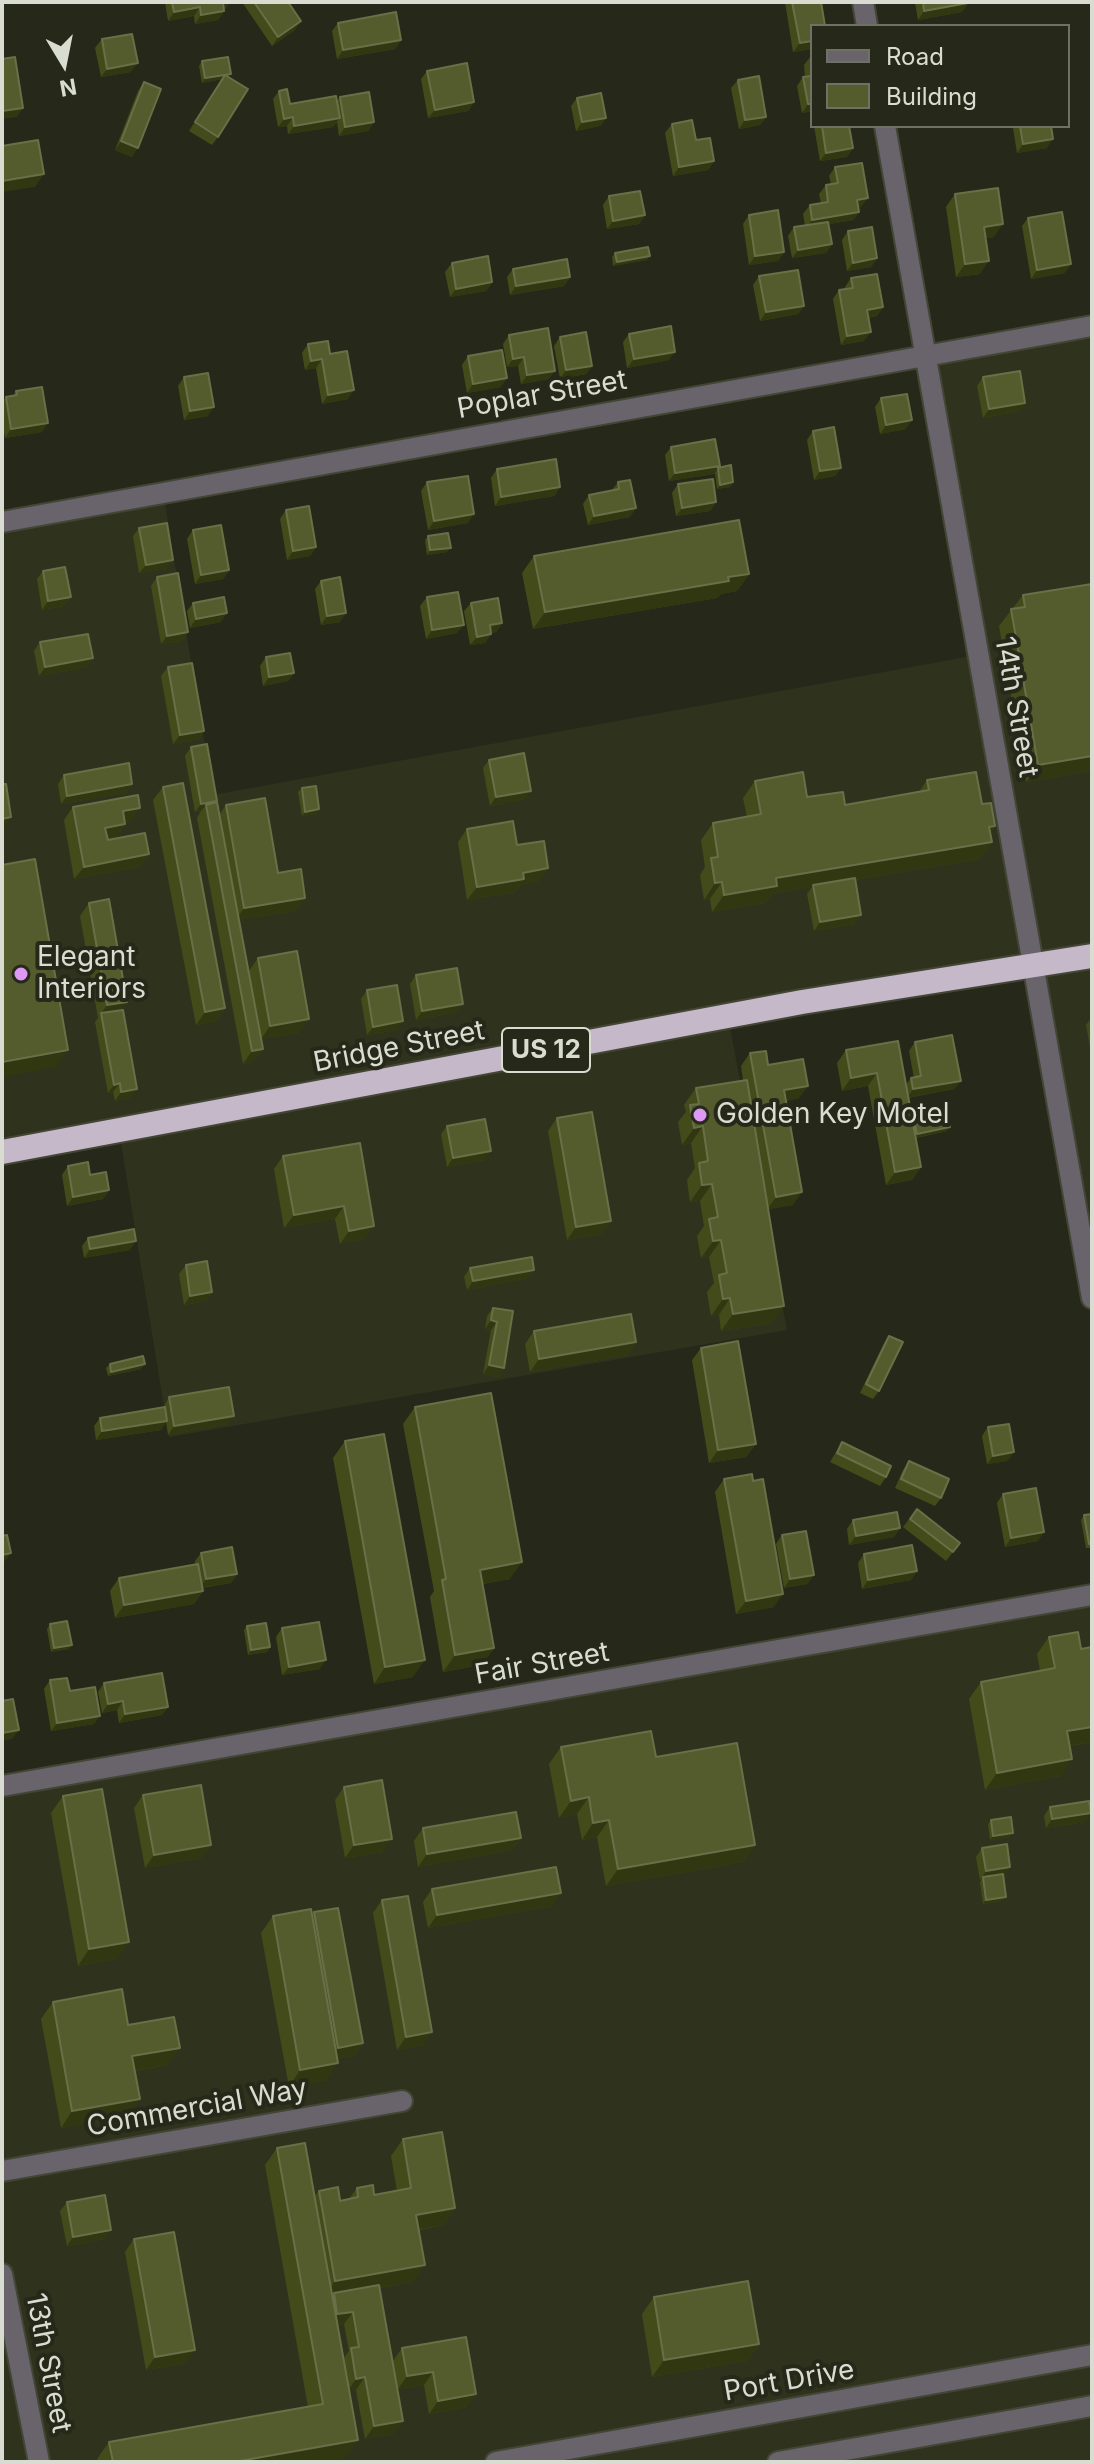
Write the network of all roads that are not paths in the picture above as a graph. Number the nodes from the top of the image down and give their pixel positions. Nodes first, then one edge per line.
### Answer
1 (863, 2) edge
2 (867, 24) edge
3 (885, 128) edge
4 (1092, 326) edge
5 (925, 355) junction
6 (2, 522) edge
7 (1092, 956) edge
8 (1034, 966) junction
9 (2, 1152) edge
10 (1092, 1298) edge
11 (1092, 1595) edge
12 (2, 1786) edge
13 (402, 2101) dead end
14 (2, 2171) edge
15 (2, 2274) edge
16 (1092, 2355) edge
17 (1092, 2406) edge
18 (39, 2462) edge
19 (496, 2462) edge
20 (778, 2462) edge

1 - 2 street
3 - 5 street, 14th Street
4 - 5 street, Poplar Street
5 - 6 street, Poplar Street
5 - 8 street, 14th Street
7 - 8 highway, Bridge Street / US 12
8 - 9 highway, Bridge Street / US 12
8 - 10 street, 14th Street
11 - 12 street, Fair Street
13 - 14 street, Commercial Way
15 - 18 street, 13th Street
16 - 19 street, Port Drive
17 - 20 street

